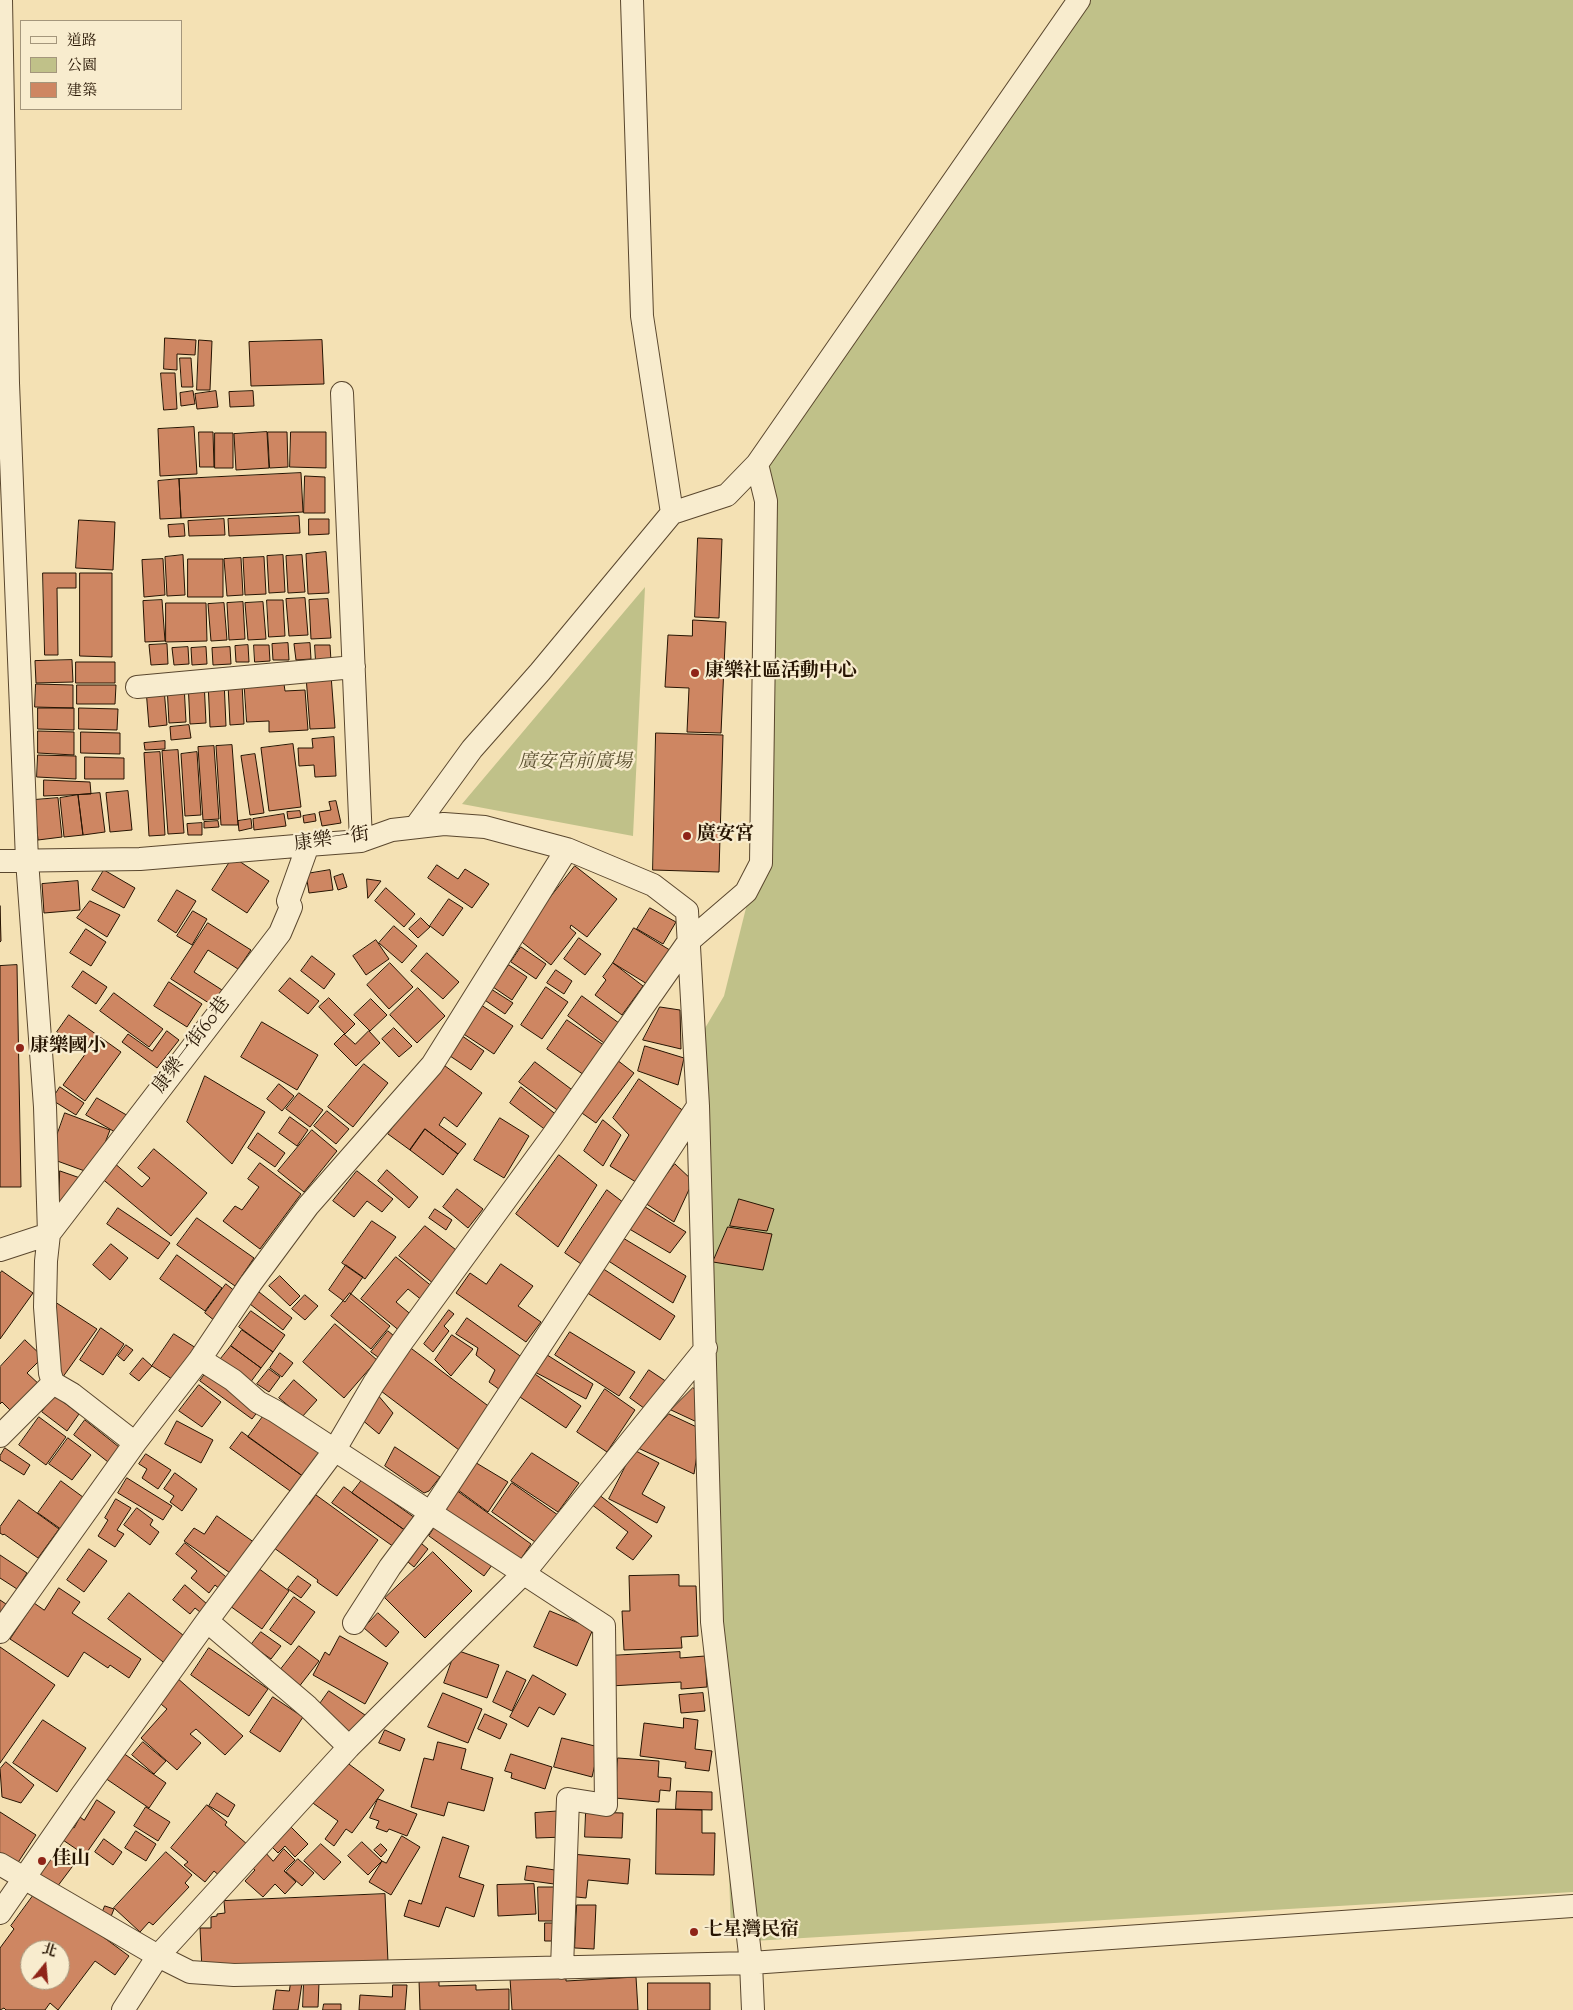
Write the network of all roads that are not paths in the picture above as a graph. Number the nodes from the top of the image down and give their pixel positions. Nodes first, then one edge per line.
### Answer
1 (632, 0) edge
2 (1079, 0) edge
3 (1, 2) edge
4 (3, 234) edge
5 (342, 393) dead end
6 (757, 464) junction
7 (672, 514) junction
8 (354, 667) junction
9 (137, 687) dead end
10 (416, 826) junction
11 (361, 841) junction
12 (308, 845) junction
13 (567, 850) junction
14 (27, 860) junction
15 (0, 861) edge
16 (689, 941) junction
17 (698, 1106) junction
18 (49, 1234) junction
19 (0, 1250) edge
20 (706, 1348) junction
21 (200, 1359) junction
22 (53, 1383) junction
23 (0, 1436) edge
24 (135, 1443) junction
25 (334, 1451) junction
26 (431, 1512) junction
27 (524, 1573) junction
28 (207, 1621) junction
29 (354, 1624) dead end
30 (0, 1632) edge
31 (349, 1747) junction
32 (0, 1864) edge
33 (25, 1878) junction
34 (1573, 1906) edge
35 (0, 1913) edge
36 (158, 1956) junction
37 (751, 1963) junction
38 (562, 1968) junction
39 (122, 2010) edge
40 (753, 2010) edge

1 - 7 street
2 - 6 street
3 - 4 street
4 - 14 street
5 - 8 street
6 - 7 street
6 - 16 street
7 - 10 street
8 - 9 street
8 - 11 street
10 - 11 street, 康樂一街
10 - 13 street, 康樂一街
11 - 12 street, 康樂一街
12 - 14 street, 康樂一街
12 - 18 street, 康樂一街60巷
13 - 16 street, 康樂一街
13 - 21 street
14 - 15 street, 康樂一街
14 - 18 street
16 - 17 street, 康樂一街
16 - 25 street
17 - 20 street, 康樂一街
17 - 26 street
18 - 19 street
18 - 22 street
20 - 27 street
20 - 37 street, 康樂一街
21 - 24 street
21 - 25 street
22 - 23 street
22 - 24 street
24 - 30 street
25 - 26 street
25 - 28 street
26 - 27 street
26 - 29 street
27 - 31 street
27 - 38 street
28 - 31 street
28 - 33 street
31 - 36 street
32 - 33 street
33 - 35 street
33 - 36 street
34 - 37 street
36 - 38 street
36 - 39 street
37 - 38 street
37 - 40 street, 康樂一街

